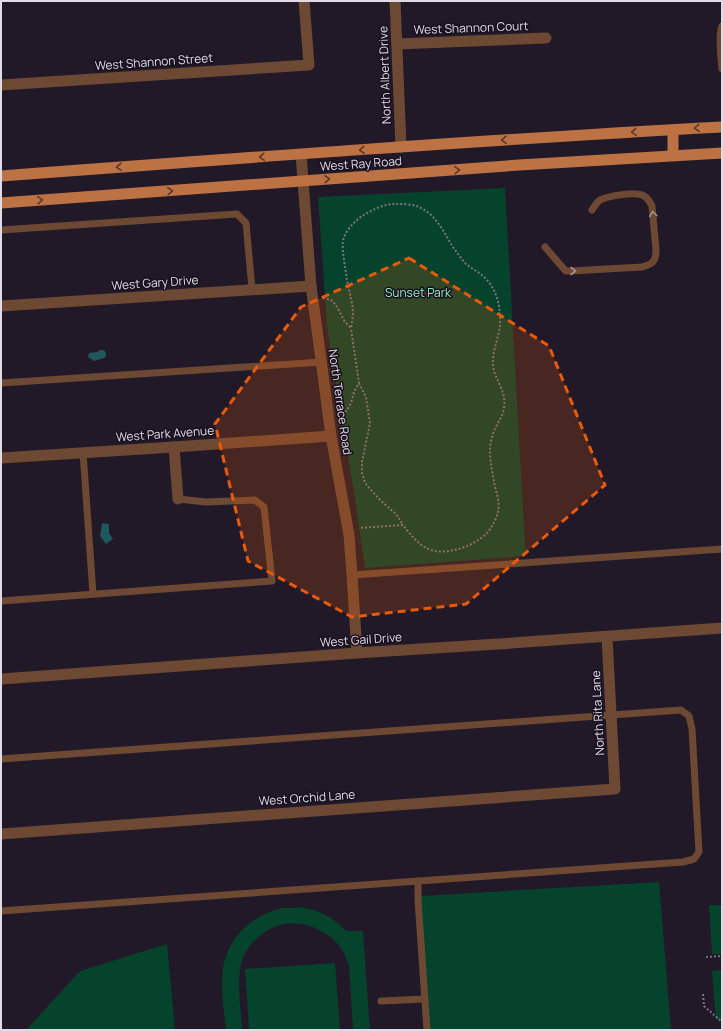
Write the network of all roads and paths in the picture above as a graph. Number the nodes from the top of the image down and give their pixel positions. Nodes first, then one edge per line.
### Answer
1 (304, 1) edge
2 (395, 1) edge
3 (722, 26) edge
4 (546, 38) dead end
5 (397, 44) junction
6 (722, 69) edge
7 (1, 86) edge
8 (722, 127) edge
9 (673, 130) junction
10 (401, 147) junction
11 (722, 153) edge
12 (301, 154) junction
13 (673, 155) junction
14 (1, 176) edge
15 (303, 181) junction
16 (1, 203) edge
17 (592, 210) dead end
18 (1, 230) edge
19 (546, 247) dead end
20 (252, 289) junction
21 (311, 291) junction
22 (1, 306) edge
23 (351, 328) junction
24 (322, 362) junction
25 (1, 383) edge
26 (359, 383) junction
27 (329, 422) junction
28 (331, 436) junction
29 (174, 447) junction
30 (83, 452) junction
31 (1, 458) edge
32 (178, 499) joint
33 (403, 525) junction
34 (348, 529) junction
35 (722, 549) edge
36 (352, 575) junction
37 (93, 594) junction
38 (1, 602) edge
39 (722, 628) edge
40 (607, 637) junction
41 (356, 653) junction
42 (1, 679) edge
43 (611, 715) junction
44 (1, 759) edge
45 (615, 789) joint
46 (1, 834) edge
47 (418, 881) junction
48 (1, 911) edge
49 (722, 956) edge
50 (706, 957) dead end
51 (703, 994) dead end
52 (425, 999) junction
53 (381, 1001) dead end
54 (722, 1022) edge
55 (427, 1030) edge

1 - 7 street, West Shannon Street
2 - 5 street, North Albert Drive
3 - 6 lane
4 - 5 street, West Shannon Court
5 - 10 street, North Albert Drive
8 -> 9 main road, West Ray Road
9 -> 10 main road, West Ray Road
9 - 13 main road
10 -> 12 main road, West Ray Road
11 - 13 main road, West Ray Road
12 -> 14 main road, West Ray Road
12 - 15 street, North Terrace Road
15 -> 13 main road, West Ray Road
16 -> 15 main road, West Ray Road
15 - 21 street, North Terrace Road
19 -> 17 lane
18 - 20 lane
20 - 21 street, West Gary Drive
20 - 22 street, West Gary Drive
21 - 23 path
21 - 24 street, North Terrace Road
23 - 26 path
23 - 33 path
24 - 25 lane
24 - 27 street, North Terrace Road
26 - 27 path
26 - 33 path
27 - 28 street, North Terrace Road
28 - 29 street, West Park Avenue
28 - 34 street, North Terrace Road
29 - 30 street, West Park Avenue
29 - 32 street
30 - 31 street, West Park Avenue
30 - 37 lane
32 - 37 lane
33 - 34 path
34 - 36 street, North Terrace Road
35 - 36 lane
36 - 41 street, North Terrace Road
37 - 38 lane
39 - 40 street, West Gail Drive
40 - 41 street, West Gail Drive
40 - 43 street, North Rita Lane
41 - 42 street, West Gail Drive
43 - 44 lane
43 - 45 street, North Rita Lane
43 - 47 lane
45 - 46 street, West Orchid Lane
47 - 48 lane
47 - 52 lane
49 - 50 path
51 - 54 path
52 - 53 lane
52 - 55 lane

